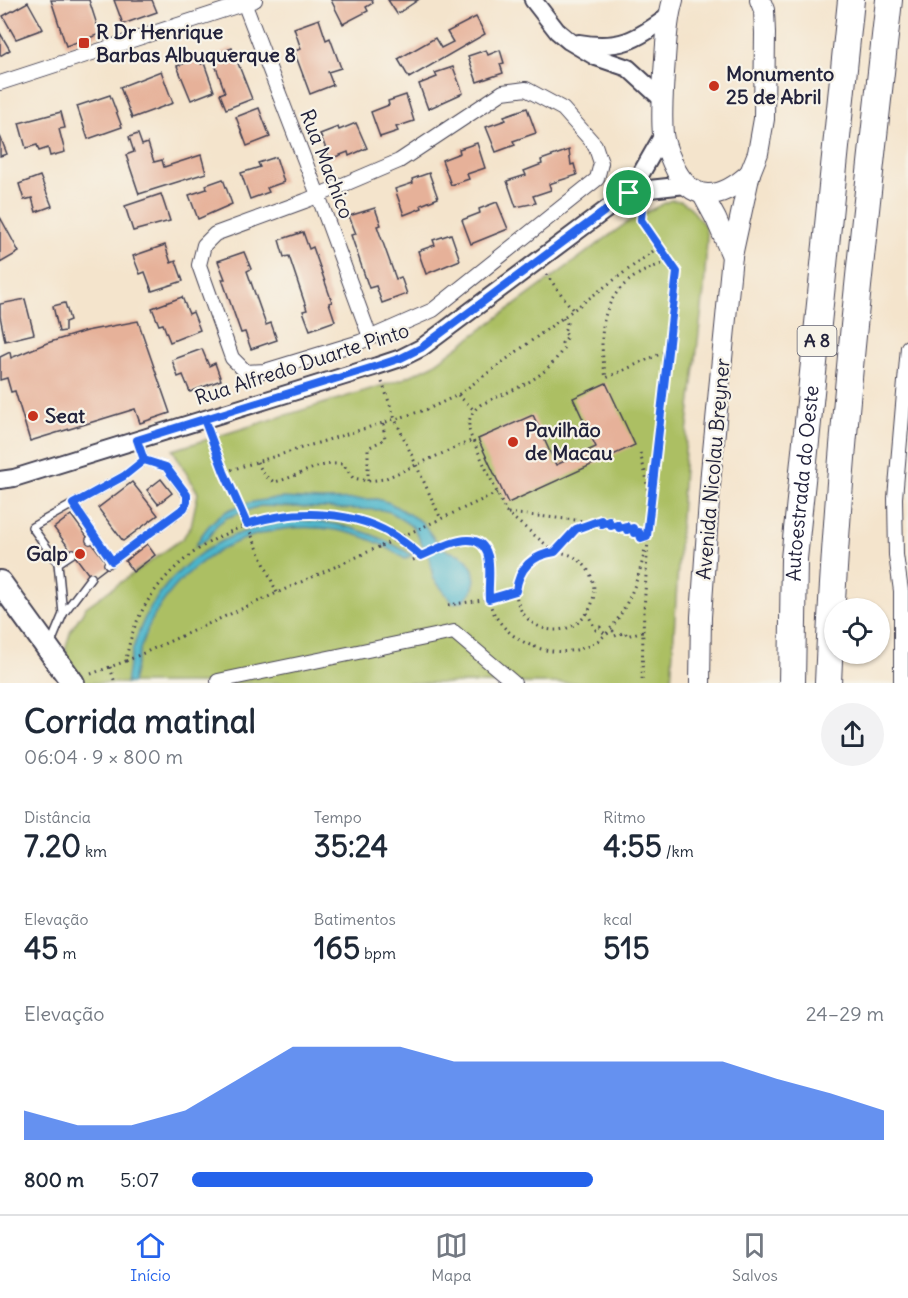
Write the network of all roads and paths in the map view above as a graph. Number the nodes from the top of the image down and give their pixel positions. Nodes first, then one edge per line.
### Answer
1 (533, 0) edge
2 (760, 0) edge
3 (851, 0) edge
4 (889, 0) edge
5 (248, 2) edge
6 (671, 8) edge
7 (569, 41) junction
8 (0, 83) edge
9 (662, 99) junction
10 (663, 135) junction
11 (750, 173) junction
12 (686, 185) junction
13 (628, 193) junction
14 (318, 195) junction
15 (704, 195) junction
16 (641, 220) junction
17 (660, 246) junction
18 (732, 256) junction
19 (671, 261) junction
20 (537, 263) junction
21 (573, 310) junction
22 (562, 318) junction
23 (370, 338) junction
24 (908, 347) edge
25 (669, 350) junction
26 (380, 374) dead end
27 (458, 396) junction
28 (474, 410) junction
29 (204, 419) junction
30 (395, 419) junction
31 (382, 423) junction
32 (137, 440) junction
33 (473, 440) junction
34 (639, 453) dead end
35 (144, 460) junction
36 (257, 462) junction
37 (416, 466) junction
38 (224, 472) junction
39 (7, 479) edge
40 (368, 481) junction
41 (0, 492) edge
42 (497, 493) junction
43 (73, 504) junction
44 (506, 512) junction
45 (441, 519) junction
46 (649, 519) junction
47 (595, 522) junction
48 (247, 524) junction
49 (647, 536) junction
50 (399, 538) junction
51 (555, 552) junction
52 (73, 553) dead end
53 (421, 556) junction
54 (413, 560) dead end
55 (58, 564) junction
56 (90, 577) dead end
57 (0, 582) edge
58 (516, 591) junction
59 (278, 593) junction
60 (489, 599) junction
61 (448, 606) dead end
62 (587, 613) junction
63 (63, 614) junction
64 (643, 631) junction
65 (604, 635) junction
66 (49, 648) junction
67 (126, 661) junction
68 (110, 667) junction
69 (73, 682) edge
70 (216, 682) edge
71 (115, 683) edge
72 (514, 683) edge
73 (642, 683) edge
74 (699, 683) edge
75 (792, 683) edge
76 (828, 683) edge
77 (901, 683) edge

1 - 7 street
2 - 11 main road, Avenida Nicolau Breyner
3 - 75 highway, Autoestrada do Oeste / A 8
4 - 76 highway, Autoestrada do Oeste / A 8
5 - 8 street
5 - 14 street, Rua Machico
6 - 7 street
6 - 9 main road
7 - 9 street
9 - 10 main road
10 - 12 main road
10 - 13 street, Rua Alfredo Duarte Pinto
11 - 15 main road
11 - 18 main road, Avenida Nicolau Breyner
12 - 13 street
12 - 15 main road
13 - 16 path
13 - 16 path
13 - 20 street, Rua Alfredo Duarte Pinto
14 - 23 street, Rua Machico
14 - 23 street
14 - 23 street
15 - 18 main road
16 - 17 path
17 - 19 path
17 - 21 path
18 - 74 main road, Avenida Nicolau Breyner
19 - 25 path
19 - 25 path
20 - 21 path
20 - 29 street, Rua Alfredo Duarte Pinto
21 - 22 path
22 - 27 path
22 - 28 path
24 - 77 street
25 - 46 path
26 - 30 path
27 - 28 path
27 - 30 path
28 - 33 path
29 - 32 street, Rua Alfredo Duarte Pinto
29 - 38 path
30 - 31 path
30 - 37 path
31 - 36 path
31 - 40 path
32 - 35 lane
32 - 39 street, Rua Alfredo Duarte Pinto
33 - 37 path
33 - 42 path
34 - 46 path
35 - 43 lane
35 - 43 lane
36 - 38 path
36 - 40 path
37 - 40 path
37 - 45 path
38 - 48 path, bridge
39 - 41 street, Rua Alfredo Duarte Pinto
42 - 44 path
42 - 45 path
43 - 55 lane
44 - 47 path
44 - 51 path
45 - 50 path, bridge
46 - 49 path
46 - 64 path
47 - 49 path
47 - 51 path
48 - 50 path
48 - 59 path, bridge
48 - 67 path
49 - 65 path
50 - 53 path
50 - 59 path, bridge
51 - 58 path
51 - 62 path
52 - 55 lane
53 - 54 path
53 - 60 path
55 - 63 lane
56 - 63 lane
57 - 66 main road
58 - 60 path
58 - 62 path
59 - 67 path
60 - 61 path
60 - 65 path
62 - 65 path
63 - 66 lane
64 - 65 path
64 - 73 path
66 - 69 main road
67 - 68 path
68 - 69 path
68 - 71 path
70 - 72 street

